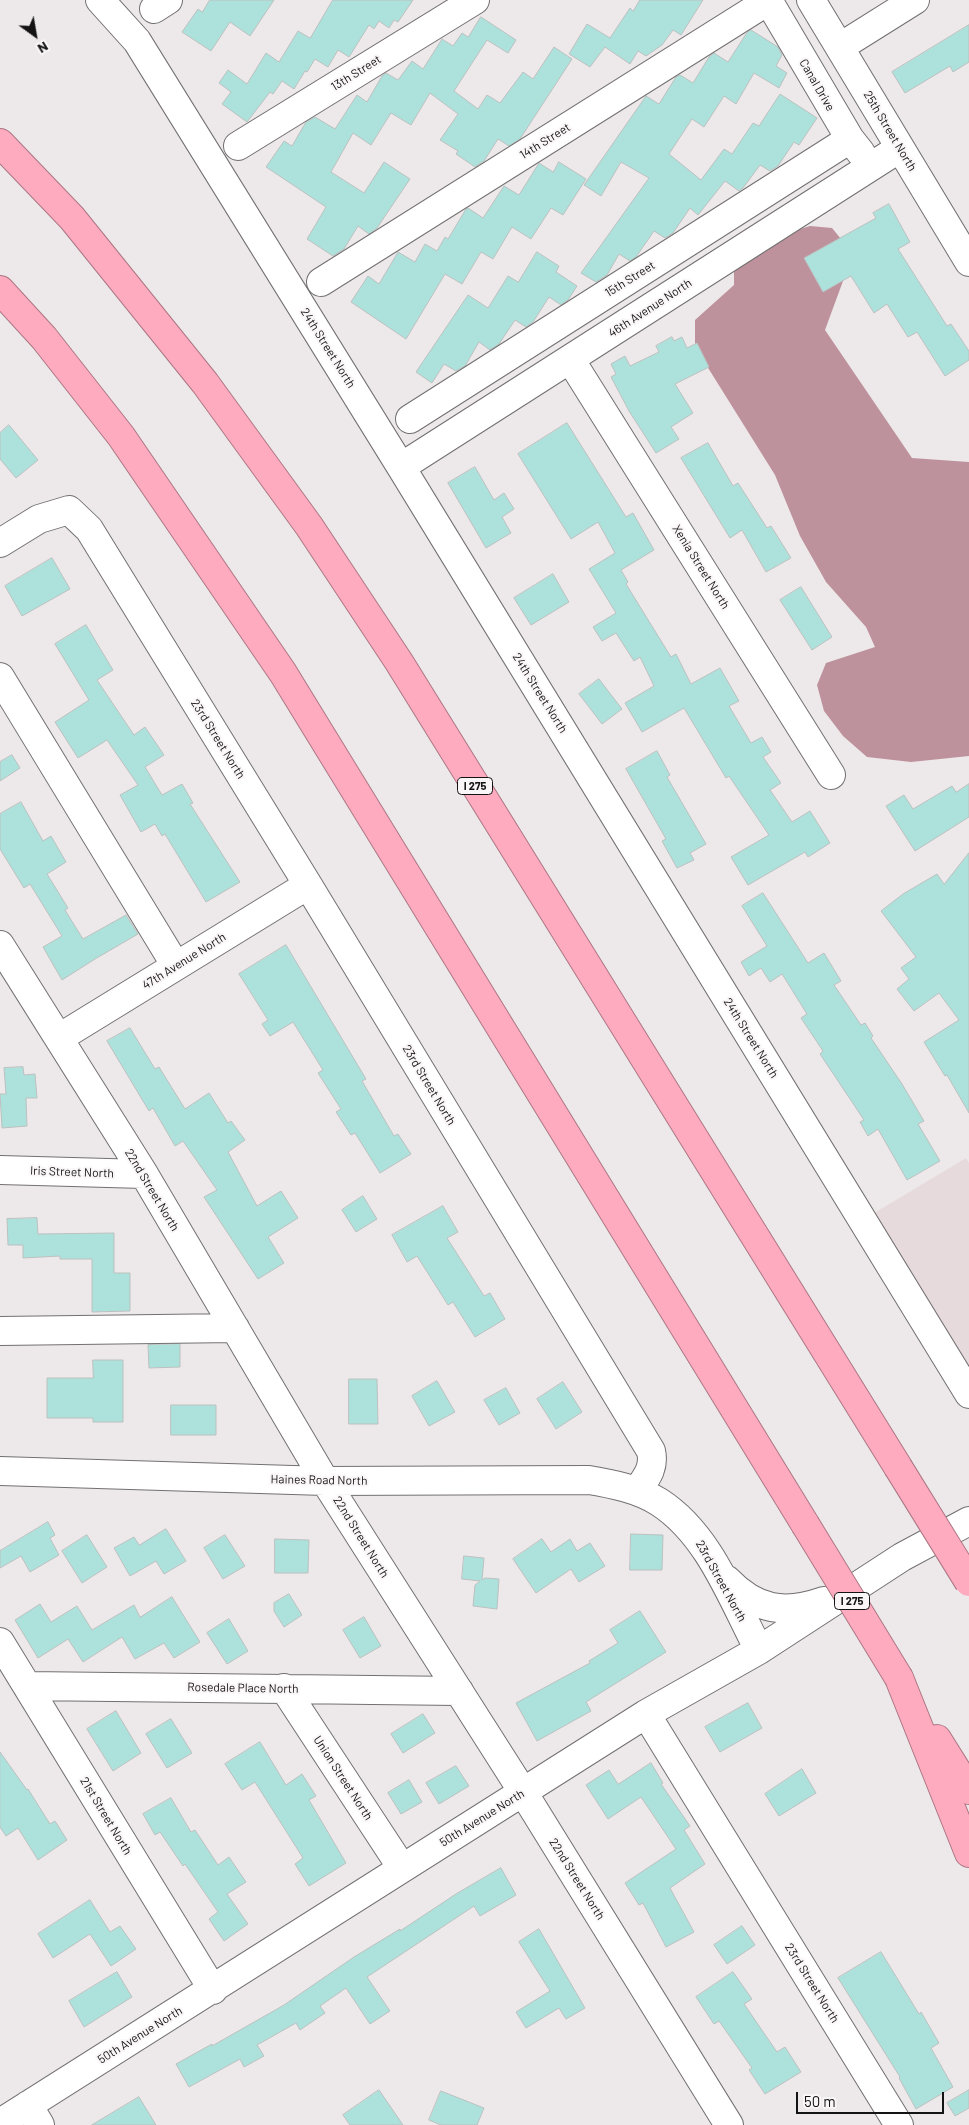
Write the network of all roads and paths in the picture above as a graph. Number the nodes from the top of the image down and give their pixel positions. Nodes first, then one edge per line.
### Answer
1 (100, 0) edge
2 (475, 0) edge
3 (768, 0) edge
4 (811, 0) edge
5 (914, 0) edge
6 (840, 47) junction
7 (850, 140) junction
8 (0, 143) edge
9 (238, 146) dead end
10 (900, 148) junction
11 (869, 168) junction
12 (969, 261) edge
13 (321, 282) dead end
14 (0, 290) edge
15 (570, 359) junction
16 (410, 419) dead end
17 (401, 467) junction
18 (0, 543) edge
19 (0, 677) edge
20 (831, 775) dead end
21 (308, 885) junction
22 (0, 944) edge
23 (176, 966) junction
24 (59, 1038) junction
25 (0, 1170) edge
26 (144, 1174) junction
27 (235, 1328) junction
28 (0, 1331) edge
29 (969, 1394) edge
30 (0, 1471) edge
31 (325, 1481) junction
32 (637, 1491) junction
33 (969, 1521) edge
34 (717, 1570) junction
35 (969, 1582) edge
36 (844, 1594) junction
37 (0, 1642) edge
38 (758, 1650) junction
39 (899, 1678) junction
40 (27, 1686) junction
41 (284, 1688) junction
42 (459, 1691) junction
43 (646, 1714) junction
44 (969, 1790) edge
45 (523, 1792) junction
46 (969, 1854) edge
47 (402, 1868) junction
48 (213, 1990) junction
49 (34, 2115) edge
50 (0, 2123) edge
51 (729, 2125) edge
52 (899, 2125) edge

1 - 17 street, 24th Street North
2 - 9 street, 13th Street
3 - 7 street, Canal Drive
3 - 13 street, 14th Street
4 - 6 street, 25th Street North
5 - 6 street
6 - 10 street, 25th Street North
7 - 11 street, Canal Drive
7 - 16 street, 15th Street
8 - 35 highway, I 275, bridge
10 - 11 street, 46th Avenue North
10 - 12 street, 25th Street North
11 - 15 street, 46th Avenue North
14 - 39 highway, I 275, bridge
15 - 17 street, 46th Avenue North
15 - 20 street, Xenia Street North
17 - 29 street, 24th Street North
18 - 21 street, 23rd Street North
19 - 23 street
21 - 23 street, 47th Avenue North
21 - 32 street, 23rd Street North
22 - 24 street, 22nd Street North
23 - 24 street, 47th Avenue North
24 - 26 street, 22nd Street North
25 - 26 street, Iris Street North
26 - 27 street, 22nd Street North
27 - 28 street
27 - 31 street, 22nd Street North
30 - 31 street, Haines Road North
31 - 32 street, Haines Road North
31 - 42 street, 22nd Street North
32 - 34 street, 23rd Street North
33 - 36 street, 50th Avenue North
34 - 36 street
34 - 38 street, 23rd Street North
36 - 38 street, 50th Avenue North
37 - 40 street, 21st Street North
38 - 43 street, 50th Avenue North
39 - 44 highway, I 275
39 - 46 highway
40 - 41 street, Rosedale Place North
40 - 48 street, 21st Street North
41 - 42 street, Rosedale Place North
41 - 47 street, Union Street North
42 - 45 street, 22nd Street North
43 - 45 street, 50th Avenue North
43 - 52 street, 23rd Street North
45 - 47 street, 50th Avenue North
45 - 51 street, 22nd Street North
47 - 48 street, 50th Avenue North
48 - 49 street, 50th Avenue North
49 - 50 street, 50th Avenue North

